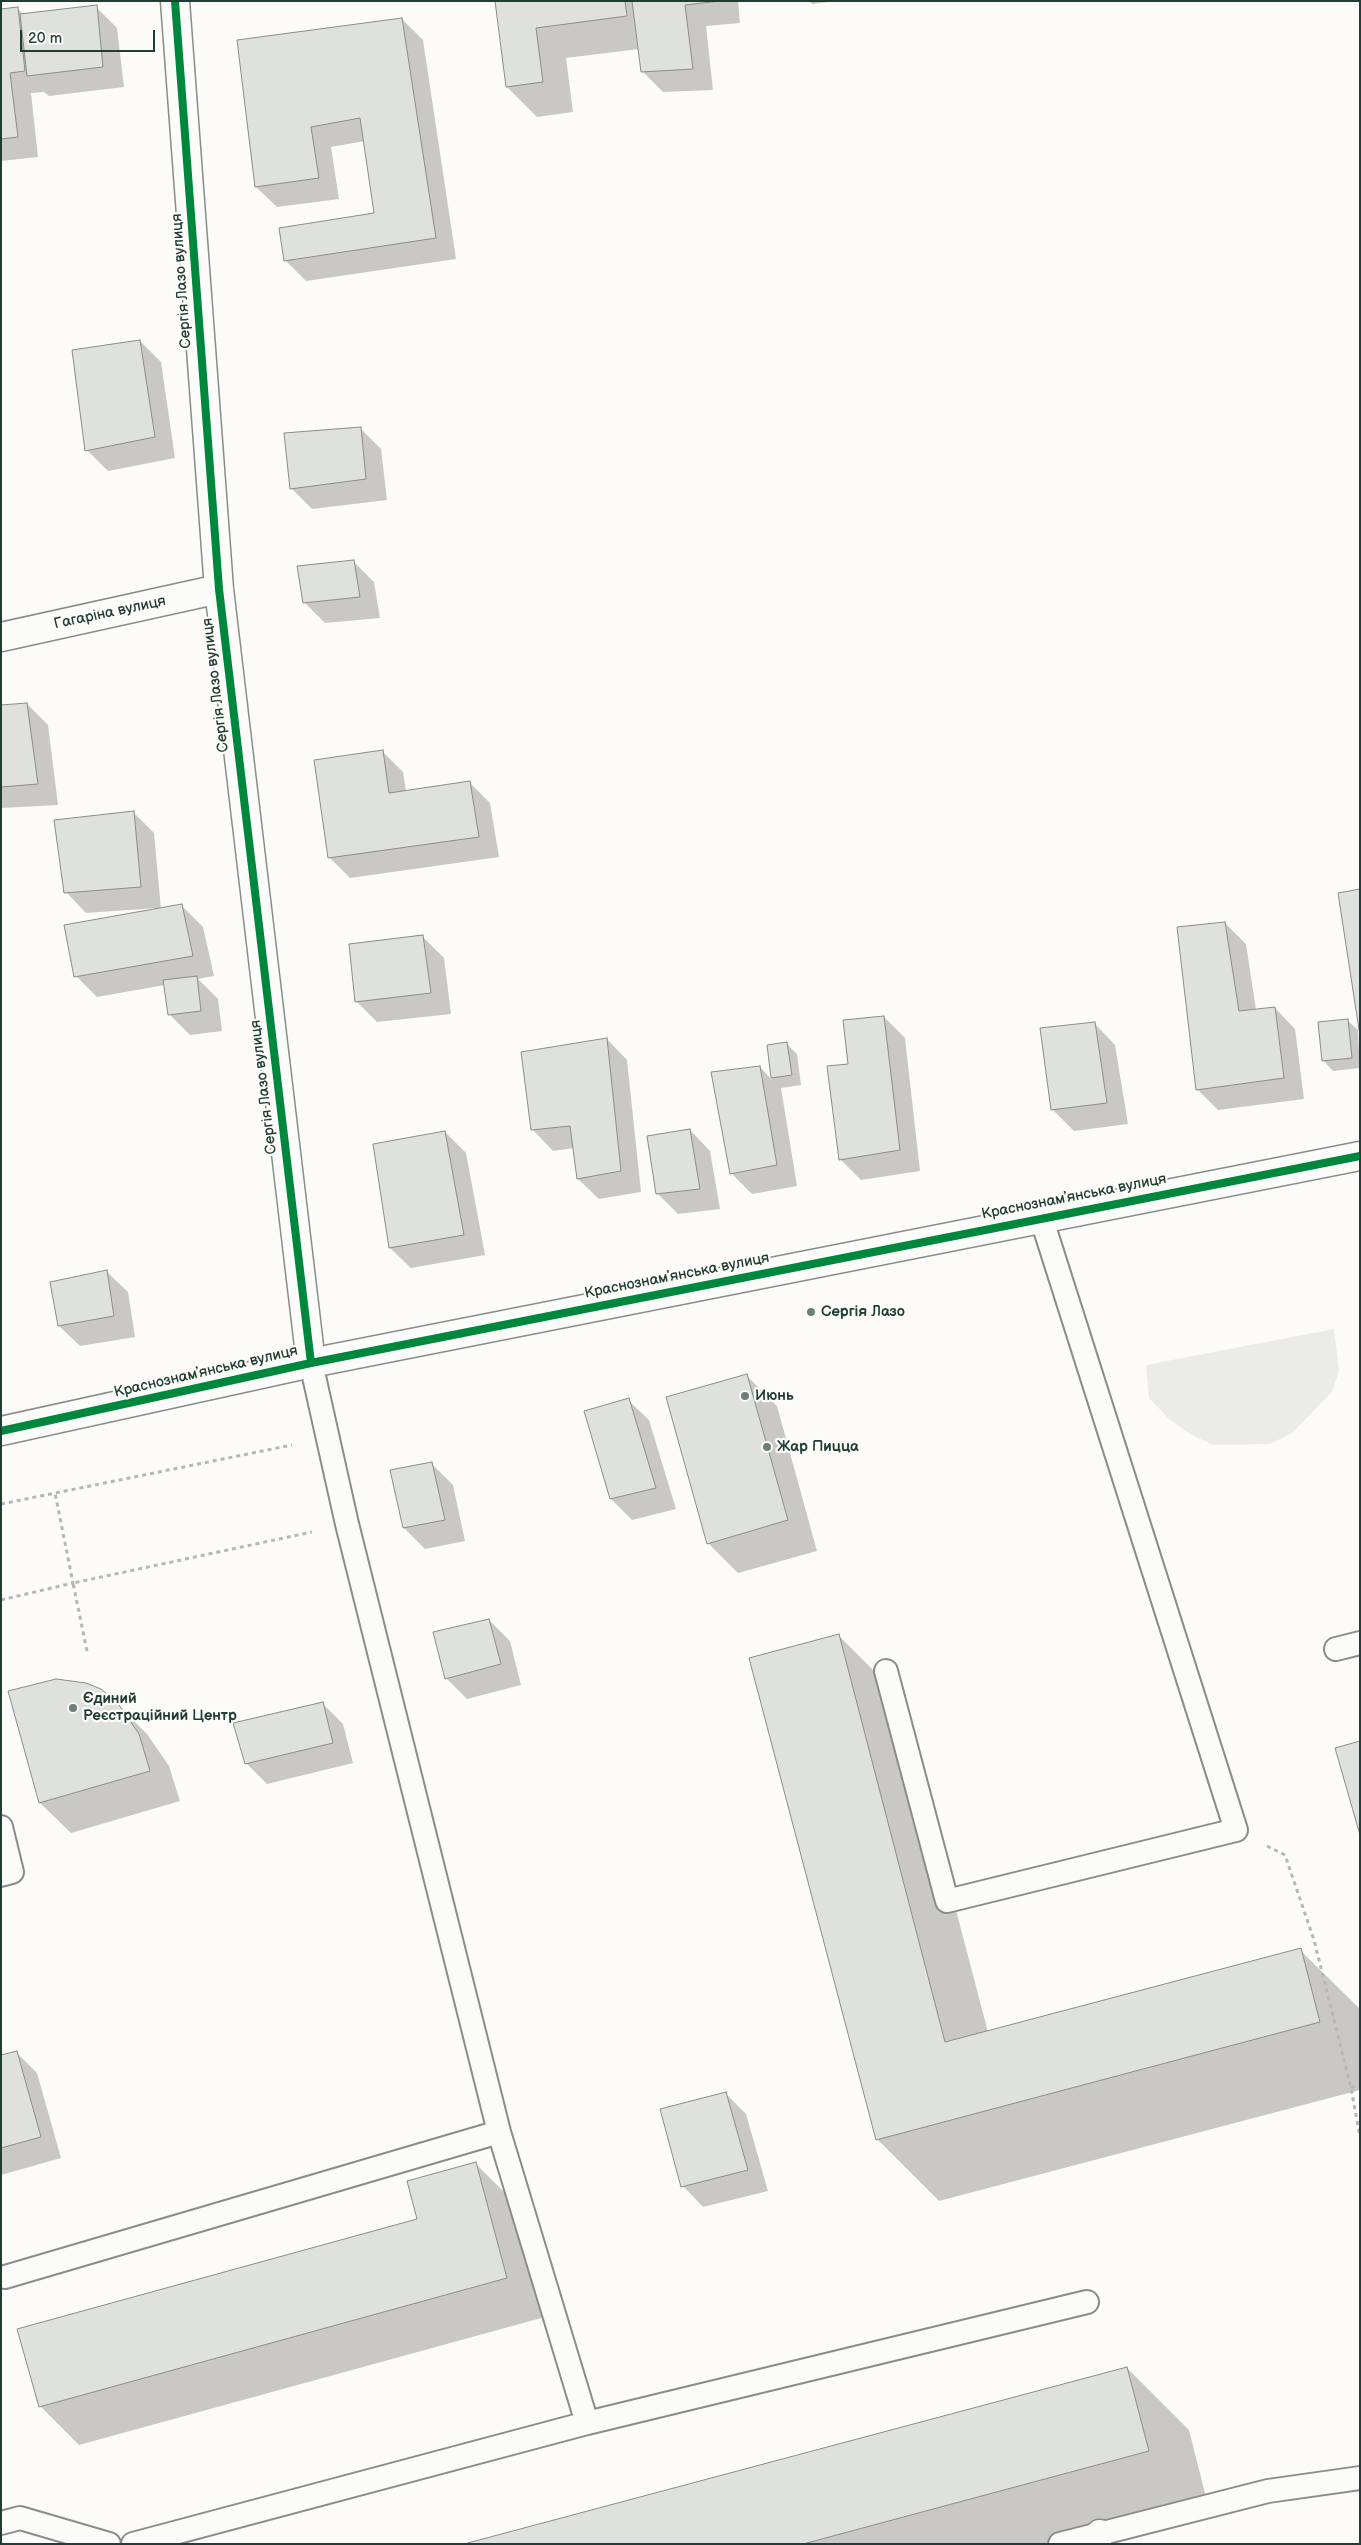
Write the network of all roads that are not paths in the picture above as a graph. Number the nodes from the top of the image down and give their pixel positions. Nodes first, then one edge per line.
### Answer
1 (175, 1) edge
2 (218, 590) junction
3 (1, 638) edge
4 (1360, 1156) edge
5 (1041, 1217) junction
6 (312, 1363) junction
7 (1, 1431) edge
8 (1360, 1643) edge
9 (1336, 1649) dead end
10 (886, 1671) dead end
11 (1, 1827) edge
12 (1, 1875) edge
13 (499, 2132) junction
14 (5, 2276) dead end
15 (1087, 2302) dead end
16 (587, 2423) junction
17 (1360, 2478) edge
18 (1, 2523) edge
19 (1096, 2539) edge
20 (109, 2544) edge
21 (133, 2544) edge
22 (1060, 2544) edge

1 - 2 street, Сергія Лазо вулиця
2 - 3 street, Гагаріна вулиця
2 - 6 street, Сергія Лазо вулиця
4 - 5 street, Краснознамʼянська вулиця
5 - 6 street, Краснознамʼянська вулиця
5 - 10 lane
6 - 7 street, Краснознамʼянська вулиця
6 - 13 lane
8 - 9 lane
11 - 12 lane
13 - 14 lane
13 - 16 lane
15 - 16 lane
16 - 21 lane
17 - 19 lane
18 - 20 lane
19 - 22 lane

